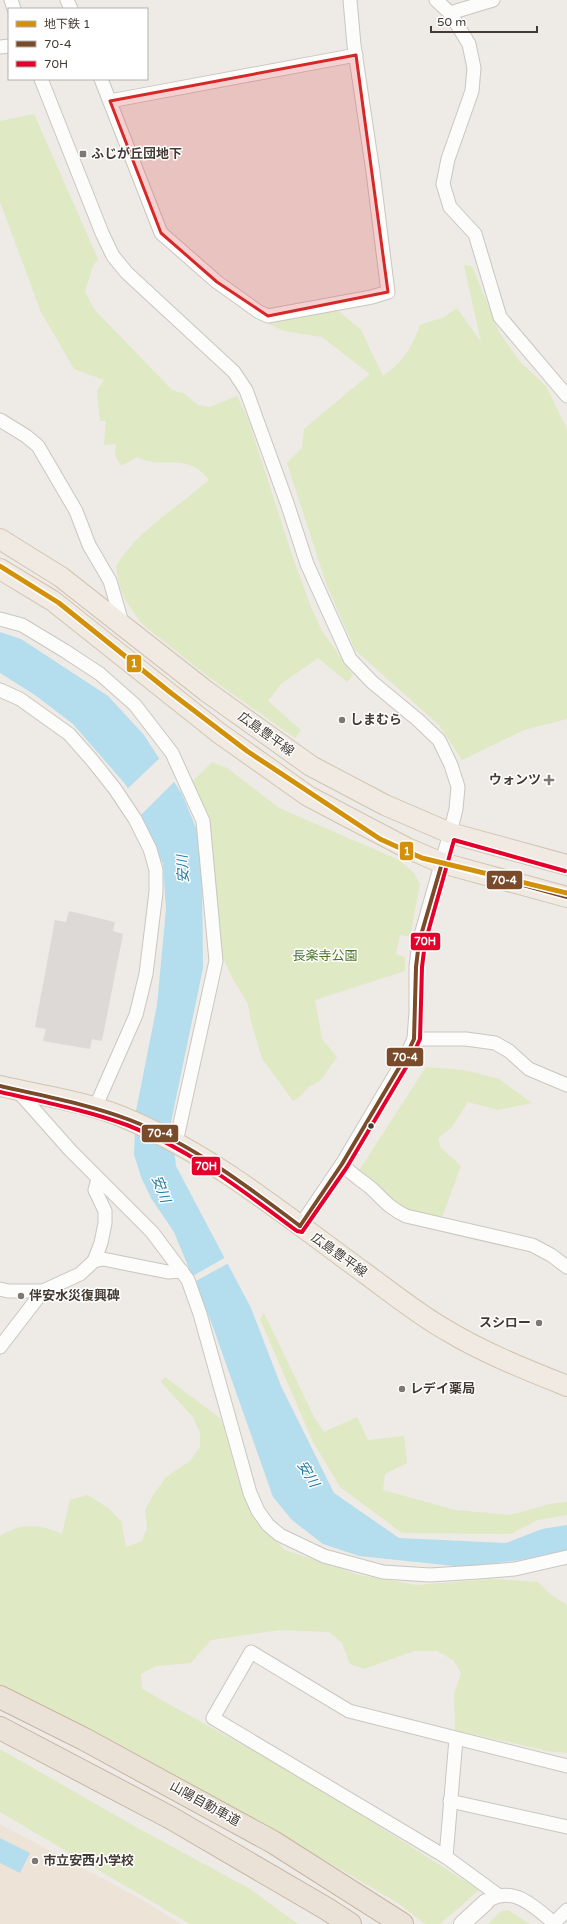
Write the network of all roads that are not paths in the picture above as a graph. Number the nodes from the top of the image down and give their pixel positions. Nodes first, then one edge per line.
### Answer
1 (350, 0) edge
2 (436, 0) edge
3 (493, 0) edge
4 (450, 13) junction
5 (356, 55) junction
6 (41, 80) edge
7 (101, 80) edge
8 (110, 101) junction
9 (567, 396) edge
10 (0, 420) edge
11 (0, 539) edge
12 (0, 569) edge
13 (0, 619) edge
14 (123, 626) junction
15 (0, 690) edge
16 (450, 833) junction
17 (442, 863) junction
18 (567, 865) edge
19 (567, 897) edge
20 (414, 1039) junction
21 (567, 1085) edge
22 (8, 1088) edge
23 (95, 1108) junction
24 (176, 1142) junction
25 (342, 1164) junction
26 (98, 1179) junction
27 (300, 1226) junction
28 (94, 1261) junction
29 (567, 1267) edge
30 (182, 1271) junction
31 (0, 1289) edge
32 (42, 1291) junction
33 (0, 1347) edge
34 (567, 1386) edge
35 (567, 1557) edge
36 (0, 1697) edge
37 (0, 1728) edge
38 (456, 1739) junction
39 (567, 1766) edge
40 (450, 1801) junction
41 (567, 1827) edge
42 (446, 1856) junction
43 (492, 1898) junction
44 (567, 1910) edge
45 (350, 1924) edge
46 (402, 1924) edge
47 (462, 1924) edge
48 (554, 1924) edge

1 - 5 street
2 - 4 street
3 - 4 street
4 - 9 street
5 - 8 street
5 - 8 street
6 - 16 street
7 - 8 street
10 - 14 street
11 - 14 main road, 広島豊平線
12 - 17 main road, 広島豊平線
13 - 24 street
14 - 16 main road, 広島豊平線
15 - 23 street
16 - 17 street
16 - 18 main road, 広島豊平線
17 - 19 main road, 広島豊平線
17 - 20 street
20 - 21 street
20 - 25 street
22 - 23 main road, 広島豊平線
22 - 26 street
23 - 24 main road, 広島豊平線
24 - 27 main road, 広島豊平線
25 - 27 street
25 - 29 street
26 - 28 street
26 - 30 street
27 - 34 main road, 広島豊平線
28 - 30 street
28 - 32 street
30 - 35 street
31 - 32 street
32 - 33 street
36 - 46 highway, 山陽自動車道
37 - 45 highway
38 - 39 street
38 - 40 street
38 - 42 street
40 - 41 street
40 - 42 street
42 - 43 street
43 - 47 street
43 - 48 street
44 - 48 street

